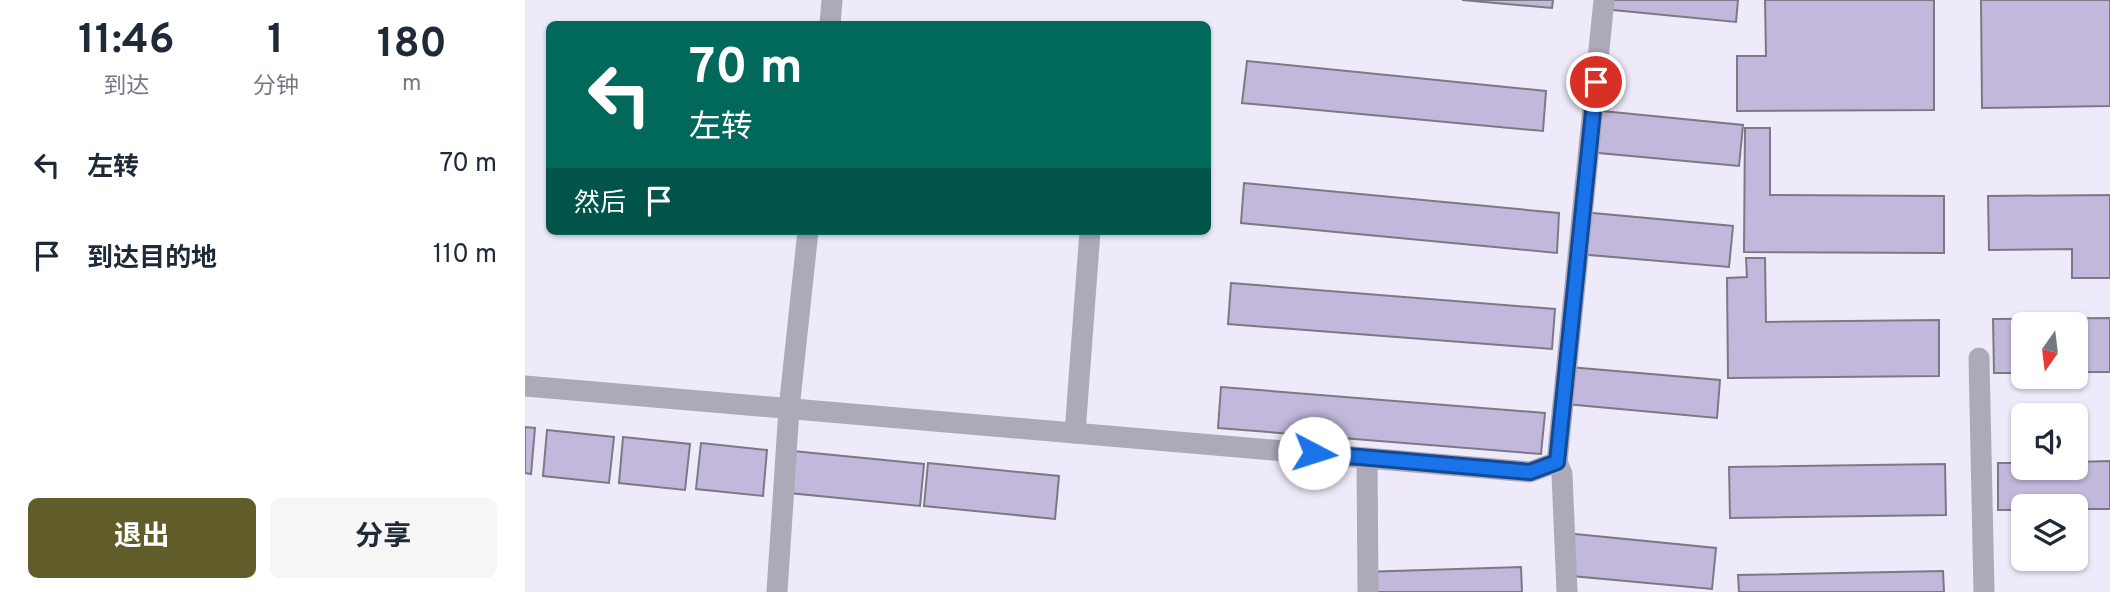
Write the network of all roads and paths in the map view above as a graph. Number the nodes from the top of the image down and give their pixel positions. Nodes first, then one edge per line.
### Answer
1 (832, 0) edge
2 (1604, 0) edge
3 (830, 21) edge
4 (808, 235) edge
5 (1090, 235) edge
6 (1979, 358) dead end
7 (525, 386) edge
8 (789, 409) junction
9 (1075, 433) junction
10 (1367, 458) junction
11 (1557, 462) junction
12 (777, 592) edge
13 (1368, 592) edge
14 (1567, 592) edge
15 (1984, 592) edge

1 - 3 street
2 - 11 street
4 - 8 street
5 - 9 street
6 - 15 street
7 - 8 street
8 - 9 street
8 - 12 street
9 - 10 street
10 - 11 street
10 - 13 street
11 - 14 street

